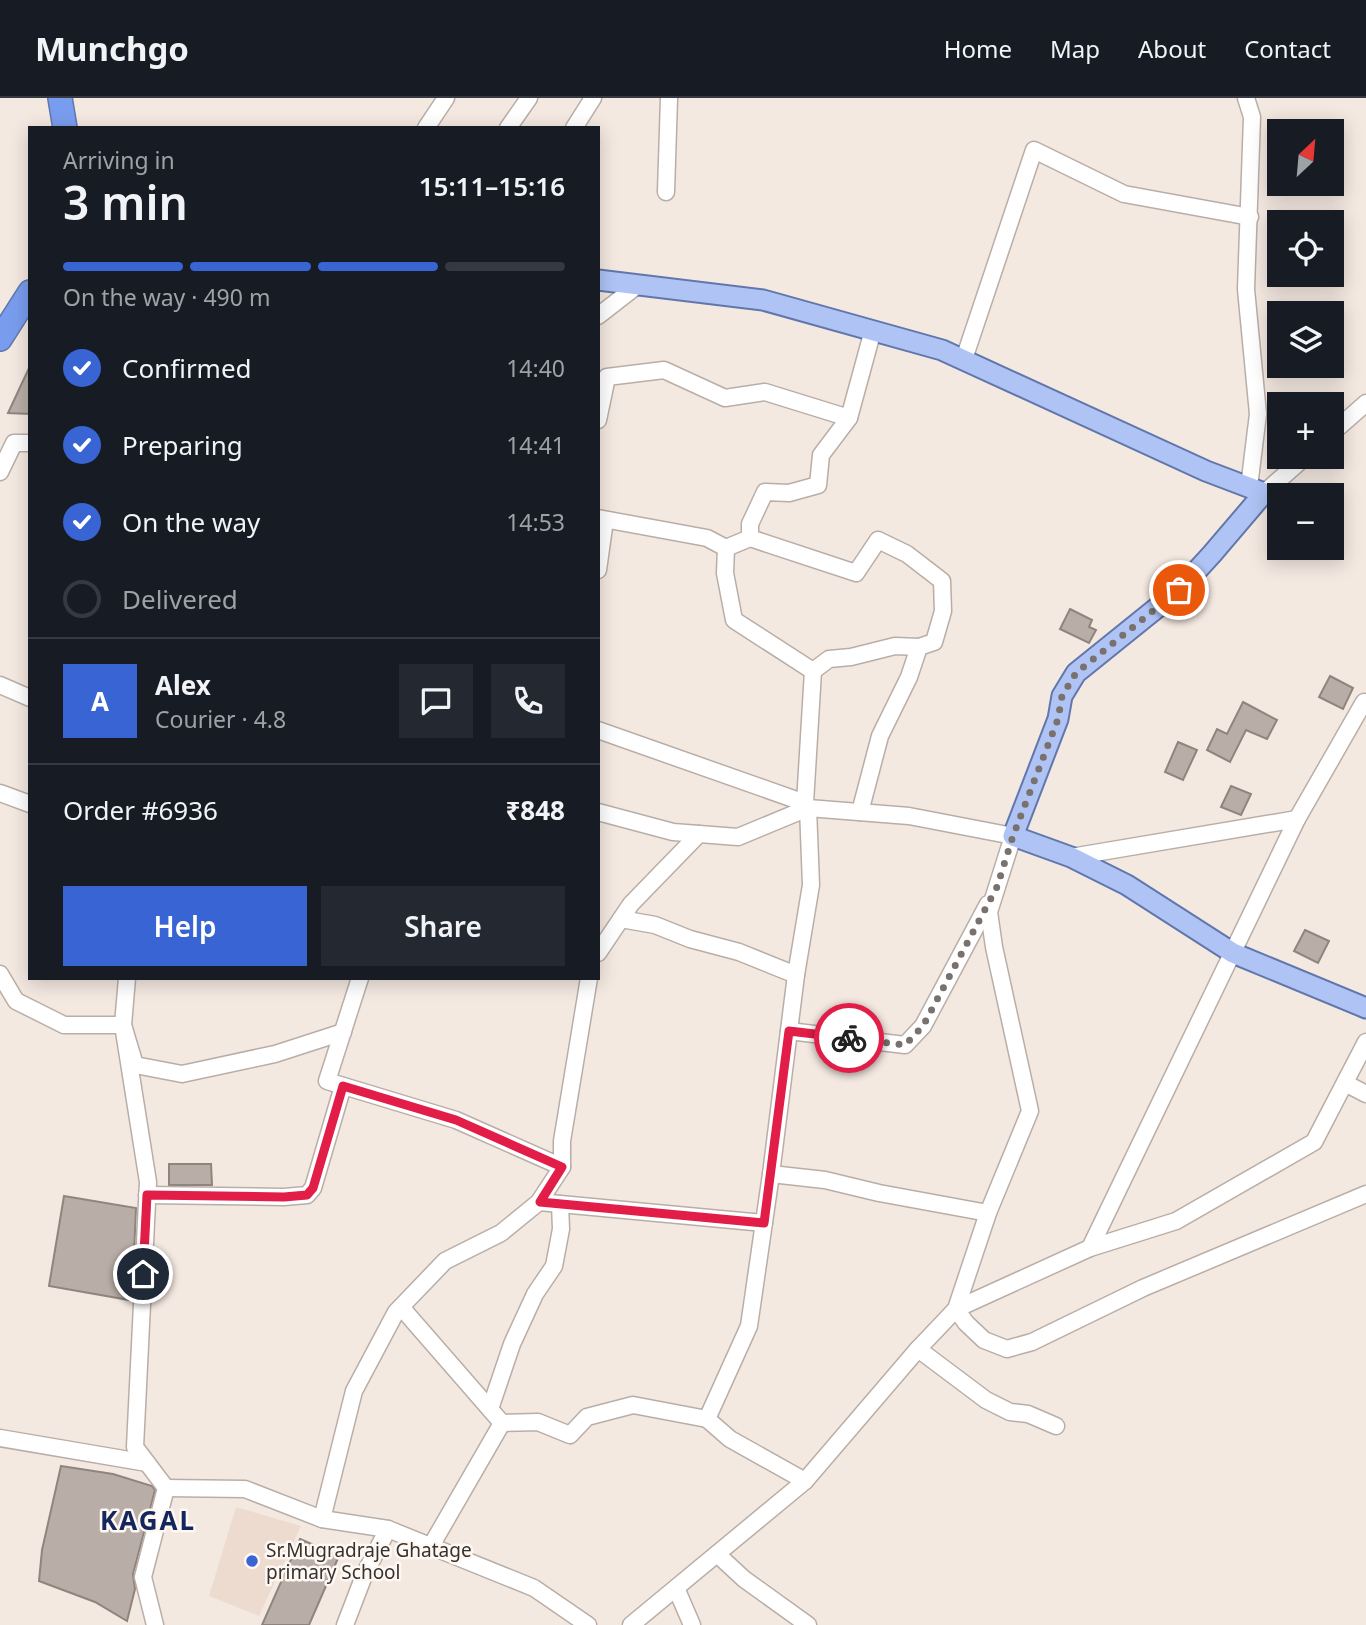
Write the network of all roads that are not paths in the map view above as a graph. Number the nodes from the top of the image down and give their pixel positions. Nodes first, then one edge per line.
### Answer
1 (60, 98) edge
2 (446, 98) edge
3 (529, 98) edge
4 (593, 98) edge
5 (669, 98) edge
6 (1246, 98) edge
7 (65, 126) edge
8 (427, 126) edge
9 (509, 126) edge
10 (575, 126) edge
11 (666, 192) dead end
12 (1250, 217) junction
13 (600, 280) edge
14 (638, 285) junction
15 (28, 295) edge
16 (600, 314) edge
17 (873, 330) junction
18 (0, 339) edge
19 (964, 359) junction
20 (1366, 403) edge
21 (600, 410) edge
22 (849, 418) junction
23 (1344, 422) edge
24 (28, 443) edge
25 (1287, 469) edge
26 (0, 472) edge
27 (1256, 490) junction
28 (602, 519) edge
29 (750, 538) junction
30 (600, 544) edge
31 (726, 548) junction
32 (919, 647) junction
33 (813, 671) junction
34 (0, 685) edge
35 (28, 697) edge
36 (1366, 703) edge
37 (600, 731) edge
38 (0, 793) edge
39 (28, 803) edge
40 (808, 808) junction
41 (600, 813) edge
42 (860, 813) junction
43 (1297, 820) junction
44 (699, 834) junction
45 (1013, 836) junction
46 (1071, 857) junction
47 (997, 887) junction
48 (621, 919) junction
49 (600, 950) edge
50 (1233, 953) junction
51 (796, 975) junction
52 (127, 980) edge
53 (359, 980) edge
54 (589, 980) edge
55 (3, 984) edge
56 (1366, 1008) edge
57 (124, 1025) junction
58 (789, 1031) junction
59 (343, 1032) junction
60 (1366, 1042) edge
61 (1345, 1083) junction
62 (343, 1086) junction
63 (1366, 1094) edge
64 (562, 1167) junction
65 (771, 1174) junction
66 (147, 1195) junction
67 (1366, 1195) edge
68 (540, 1202) junction
69 (560, 1205) junction
70 (988, 1213) junction
71 (764, 1223) junction
72 (1090, 1248) junction
73 (401, 1307) junction
74 (956, 1309) junction
75 (918, 1349) junction
76 (489, 1409) junction
77 (708, 1419) junction
78 (502, 1423) junction
79 (1056, 1426) dead end
80 (0, 1438) edge
81 (147, 1463) junction
82 (805, 1481) junction
83 (166, 1488) junction
84 (322, 1519) junction
85 (388, 1529) junction
86 (431, 1546) junction
87 (717, 1554) junction
88 (676, 1588) junction
89 (155, 1625) edge
90 (345, 1625) edge
91 (588, 1625) edge
92 (631, 1625) edge
93 (692, 1625) edge
94 (808, 1625) edge

1 - 7 highway
2 - 8 street
3 - 9 street
4 - 10 street
5 - 11 street
6 - 12 street
12 - 19 street
12 - 27 street
13 - 14 main road
14 - 16 street
14 - 17 main road
15 - 18 highway
17 - 19 main road
17 - 22 street
19 - 27 main road
20 - 23 street
21 - 22 street
22 - 29 street
24 - 26 street
25 - 27 street
27 - 45 main road
28 - 30 street
28 - 31 street
29 - 31 street
29 - 32 street
31 - 33 street
32 - 33 street
32 - 42 street
33 - 37 street
34 - 35 street
36 - 43 street
38 - 39 street
40 - 42 street
40 - 44 street
40 - 51 street
41 - 44 street
42 - 45 street
43 - 46 street
43 - 50 street
44 - 48 street
45 - 46 main road
45 - 47 street
46 - 50 main road
47 - 58 street
47 - 70 street
48 - 49 street
48 - 51 street
50 - 56 main road
50 - 72 street
51 - 58 street
52 - 57 street
53 - 59 street
54 - 64 street
55 - 57 street
57 - 59 street
57 - 66 street
58 - 65 street
59 - 62 street
60 - 61 street
61 - 63 street
61 - 72 street
62 - 64 street
62 - 66 street
64 - 68 street
65 - 70 street
65 - 71 street
66 - 81 street
67 - 74 street
68 - 69 street
68 - 73 street
69 - 71 street
69 - 76 street
70 - 74 street
71 - 77 street
72 - 74 street
73 - 76 street
73 - 84 street
74 - 75 street
75 - 79 street
75 - 82 street
76 - 78 street
77 - 78 street
77 - 82 street
78 - 86 street
80 - 81 street
81 - 83 street
82 - 87 street
83 - 84 street
83 - 89 street
84 - 85 street
85 - 86 street
85 - 90 street
86 - 91 street
87 - 88 street
87 - 94 street
88 - 92 street
88 - 93 street

